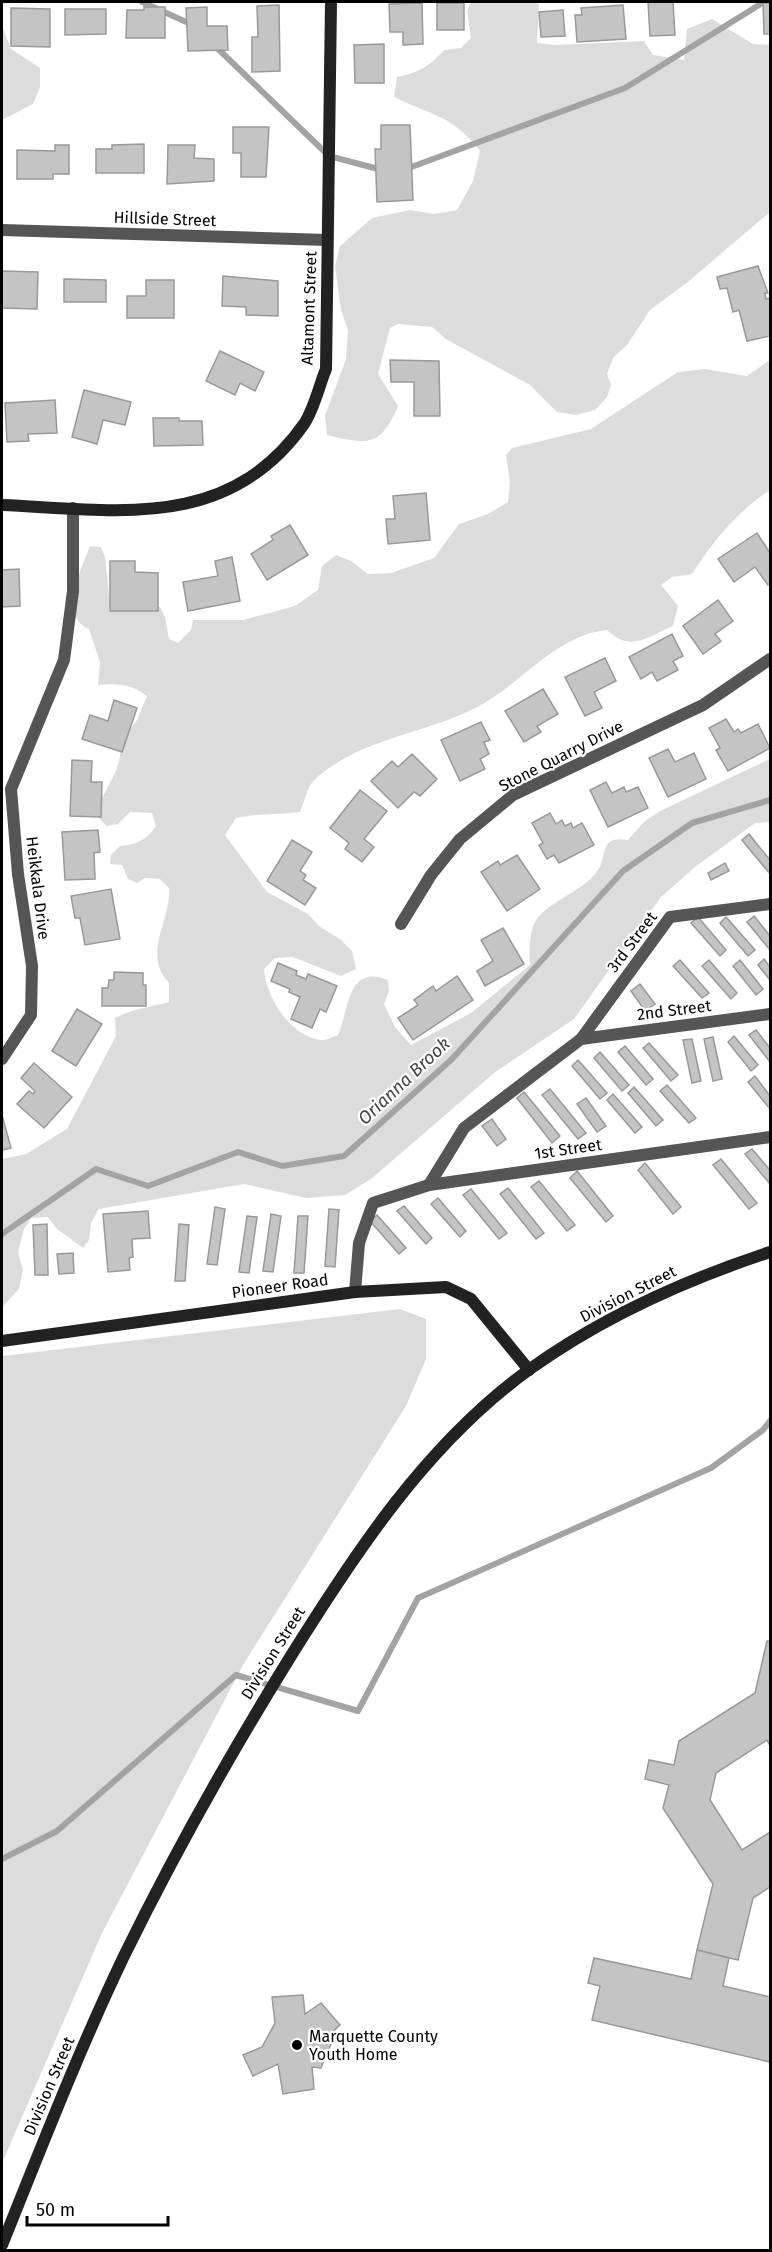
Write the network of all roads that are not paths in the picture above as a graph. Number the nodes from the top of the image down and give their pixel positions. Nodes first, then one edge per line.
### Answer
1 (331, 2) edge
2 (2, 230) edge
3 (327, 240) junction
4 (2, 505) edge
5 (73, 508) junction
6 (771, 659) edge
7 (771, 904) edge
8 (401, 924) dead end
9 (771, 1014) edge
10 (581, 1038) junction
11 (2, 1059) edge
12 (771, 1137) edge
13 (429, 1185) junction
14 (771, 1252) edge
15 (355, 1292) junction
16 (2, 1341) edge
17 (529, 1370) junction
18 (2, 2245) edge

1 - 3 street, Altamont Street
2 - 3 street, Hillside Street
3 - 5 street, Altamont Street
4 - 5 street, Altamont Street
5 - 11 street, Heikkala Drive
6 - 8 street, Stone Quarry Drive
7 - 10 street, 3rd Street
9 - 10 street, 2nd Street
10 - 13 street
12 - 13 street, 1st Street
13 - 15 street, 1st Street
14 - 17 street, Division Street
15 - 16 street, Pioneer Road
15 - 17 street, Pioneer Road
17 - 18 street, Division Street

